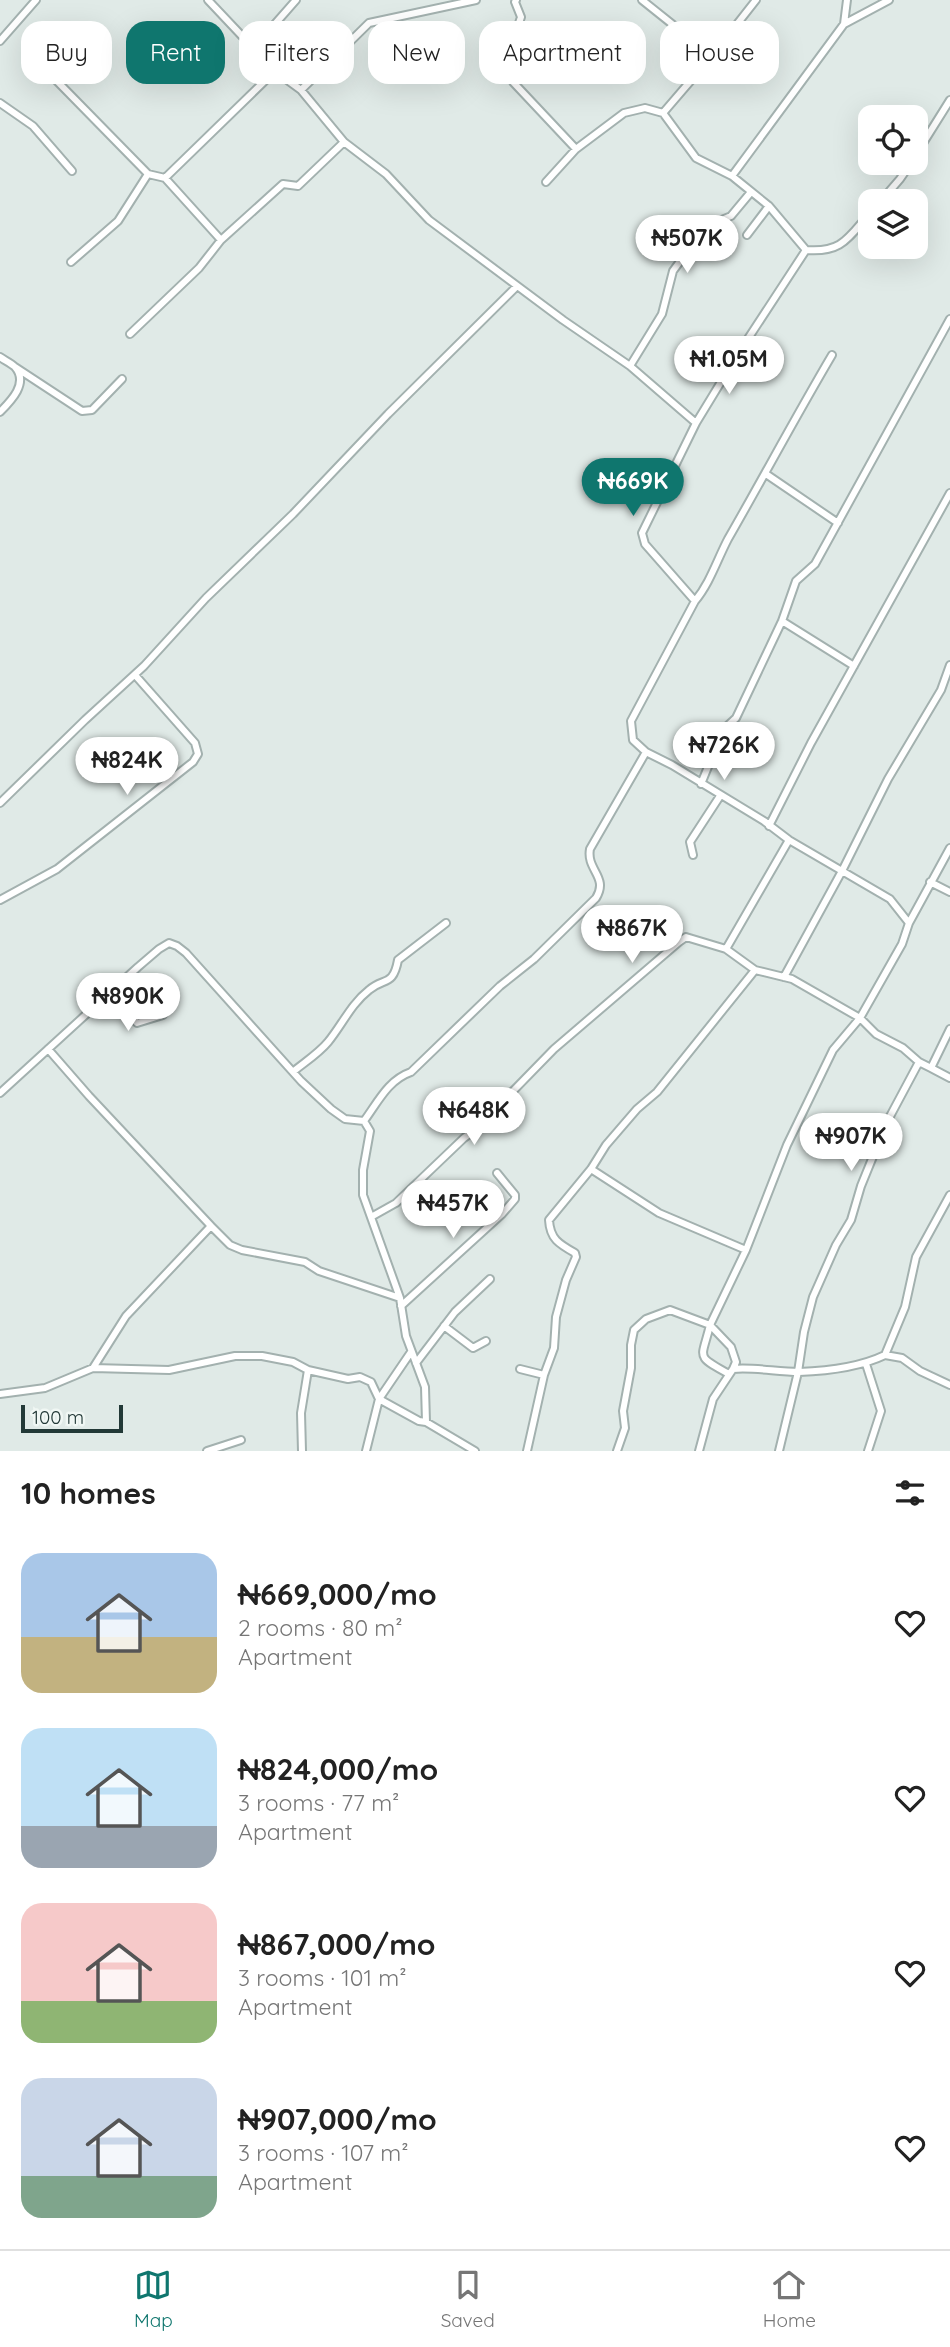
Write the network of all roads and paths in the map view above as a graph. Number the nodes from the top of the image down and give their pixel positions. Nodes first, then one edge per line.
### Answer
1 (36, 0) edge
2 (208, 0) edge
3 (296, 0) edge
4 (476, 0) edge
5 (516, 0) edge
6 (642, 0) edge
7 (755, 0) edge
8 (847, 0) edge
9 (889, 0) edge
10 (278, 21) edge
11 (520, 21) edge
12 (668, 21) edge
13 (739, 21) edge
14 (844, 24) junction
15 (239, 34) edge
16 (0, 41) edge
17 (60, 84) edge
18 (262, 84) edge
19 (293, 84) edge
20 (515, 84) edge
21 (688, 84) edge
22 (301, 90) junction
23 (950, 100) edge
24 (0, 103) edge
25 (663, 113) junction
26 (928, 135) edge
27 (344, 142) junction
28 (576, 149) junction
29 (72, 171) dead end
30 (148, 174) junction
31 (904, 175) edge
32 (732, 176) junction
33 (164, 178) junction
34 (546, 182) dead end
35 (892, 189) edge
36 (751, 192) junction
37 (769, 206) junction
38 (858, 227) edge
39 (747, 235) dead end
40 (221, 240) junction
41 (806, 250) junction
42 (71, 262) dead end
43 (517, 286) junction
44 (950, 319) edge
45 (130, 334) dead end
46 (832, 355) dead end
47 (0, 357) edge
48 (630, 366) junction
49 (15, 367) junction
50 (122, 379) dead end
51 (0, 412) edge
52 (696, 423) junction
53 (766, 474) junction
54 (950, 493) edge
55 (838, 523) junction
56 (695, 601) junction
57 (782, 621) junction
58 (950, 665) edge
59 (854, 666) junction
60 (135, 675) junction
61 (646, 752) junction
62 (701, 784) junction
63 (720, 796) junction
64 (0, 803) edge
65 (769, 826) junction
66 (789, 840) junction
67 (950, 848) edge
68 (693, 855) dead end
69 (842, 871) junction
70 (930, 883) junction
71 (950, 892) edge
72 (0, 900) edge
73 (446, 923) dead end
74 (909, 923) junction
75 (726, 949) junction
76 (755, 970) junction
77 (784, 977) junction
78 (111, 994) junction
79 (163, 1015) dead end
80 (860, 1018) junction
81 (950, 1028) edge
82 (48, 1049) junction
83 (919, 1062) junction
84 (931, 1069) junction
85 (294, 1072) junction
86 (950, 1078) edge
87 (0, 1093) edge
88 (364, 1121) junction
89 (591, 1169) junction
90 (497, 1173) dead end
91 (950, 1195) edge
92 (371, 1217) junction
93 (211, 1226) junction
94 (746, 1250) junction
95 (490, 1279) dead end
96 (400, 1297) junction
97 (401, 1306) junction
98 (710, 1325) junction
99 (444, 1326) junction
100 (486, 1341) dead end
101 (411, 1352) junction
102 (885, 1355) junction
103 (416, 1363) junction
104 (866, 1364) junction
105 (93, 1368) junction
106 (520, 1369) dead end
107 (308, 1370) junction
108 (731, 1372) junction
109 (798, 1372) junction
110 (544, 1375) junction
111 (950, 1385) edge
112 (0, 1394) edge
113 (379, 1398) junction
114 (426, 1422) junction
115 (241, 1440) dead end
116 (207, 1451) edge
117 (302, 1451) edge
118 (366, 1451) edge
119 (475, 1451) edge
120 (527, 1451) edge
121 (617, 1451) edge
122 (699, 1451) edge
123 (779, 1451) edge
124 (868, 1451) edge

1 - 16 street
2 - 15 street
3 - 10 street
4 - 22 street
5 - 11 street
6 - 12 street
7 - 13 street
8 - 14 street
9 - 14 street
14 - 32 street
17 - 30 street
18 - 33 street
19 - 22 street
20 - 28 street
21 - 25 street
22 - 27 street
23 - 26 street
24 - 29 street
25 - 28 street
25 - 32 street
27 - 40 street
27 - 43 street
28 - 34 street
30 - 33 street
30 - 42 street
31 - 35 street
32 - 36 street
33 - 40 street
36 - 37 street
36 - 48 street
37 - 39 street
37 - 41 street
38 - 41 street
40 - 45 street
41 - 52 street
43 - 48 street
43 - 60 street
44 - 55 street
46 - 53 street
47 - 49 street
48 - 52 street
49 - 50 street
49 - 51 street
52 - 56 street
53 - 55 street
53 - 56 street
54 - 59 street
55 - 57 street
56 - 61 street
57 - 59 street
57 - 62 street
58 - 69 street
59 - 65 street
60 - 64 street
60 - 72 street
61 - 62 street
61 - 88 street
62 - 63 street
63 - 65 street
63 - 68 street
65 - 66 street
66 - 69 street
66 - 75 street
67 - 70 street
69 - 74 street
69 - 77 street
70 - 71 street
70 - 74 street
73 - 85 street
74 - 80 street
75 - 76 street
75 - 92 street
76 - 77 street
76 - 89 street
77 - 80 street
78 - 79 street
78 - 82 street
78 - 85 street
80 - 83 street
80 - 94 street
81 - 84 street
82 - 87 street
82 - 93 street
83 - 84 street
83 - 109 street
84 - 86 street
85 - 88 street
88 - 92 street
89 - 94 street
89 - 110 street
90 - 97 street
91 - 102 street
92 - 96 street
93 - 96 street
93 - 105 street
94 - 98 street
95 - 99 street
96 - 97 street
97 - 101 street
98 - 108 street
98 - 108 street
98 - 121 street
99 - 100 street
99 - 103 street
101 - 103 street
101 - 113 street
102 - 104 street
102 - 111 street
103 - 114 street
104 - 109 street
104 - 124 street
105 - 107 street
105 - 112 street
106 - 110 street
107 - 113 street
107 - 117 street
108 - 109 street
108 - 122 street
109 - 123 street
110 - 120 street
113 - 114 street
113 - 118 street
114 - 119 street
115 - 116 street

